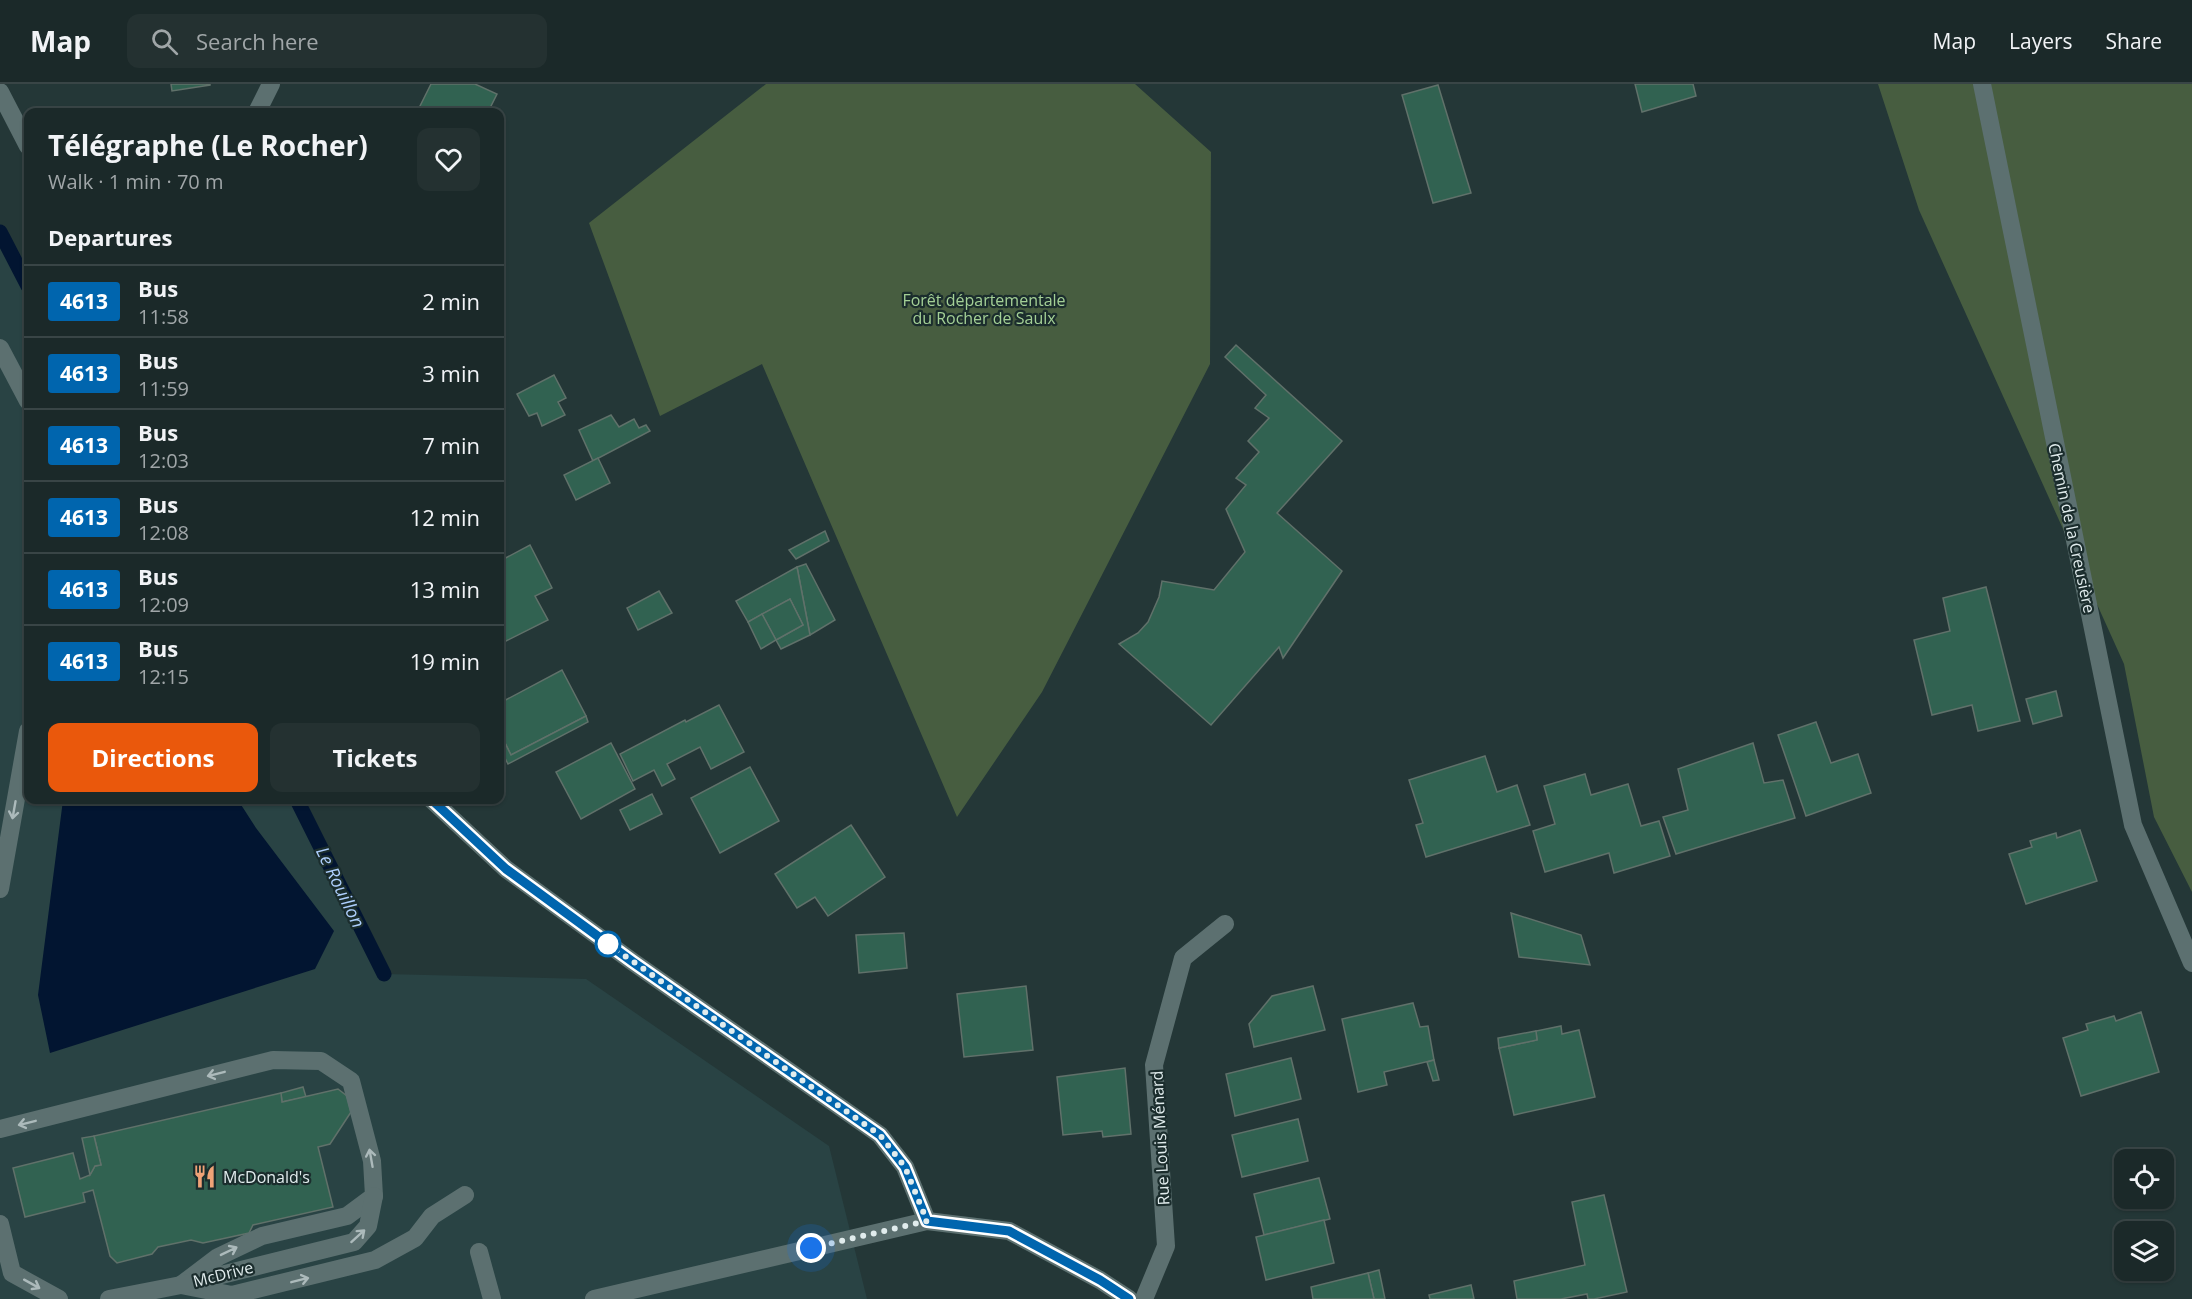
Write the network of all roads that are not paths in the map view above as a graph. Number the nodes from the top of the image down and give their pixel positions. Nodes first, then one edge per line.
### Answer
1 (271, 84) edge
2 (1982, 84) edge
3 (0, 92) edge
4 (259, 108) edge
5 (24, 138) edge
6 (0, 348) edge
7 (24, 393) edge
8 (24, 754) edge
9 (436, 804) edge
10 (0, 889) edge
11 (1225, 924) dead end
12 (2192, 963) edge
13 (0, 1130) edge
14 (465, 1195) dead end
15 (374, 1196) junction
16 (927, 1221) junction
17 (0, 1224) edge
18 (479, 1252) dead end
19 (181, 1285) junction
20 (59, 1299) edge
21 (109, 1299) edge
22 (492, 1299) edge
23 (594, 1299) edge
24 (1129, 1299) edge
25 (1144, 1299) edge

1 - 4 street
2 - 12 street, Chemin de la Creusière
3 - 5 street
6 - 7 street
8 -> 10 street
9 - 16 street
11 - 25 street, Rue Louis Ménard
15 -> 13 street, McDrive
19 -> 14 street
19 -> 15 street, McDrive
19 -> 15 street, McDrive
16 - 23 street
16 - 24 street
17 -> 20 street
18 - 22 street
19 - 21 street

